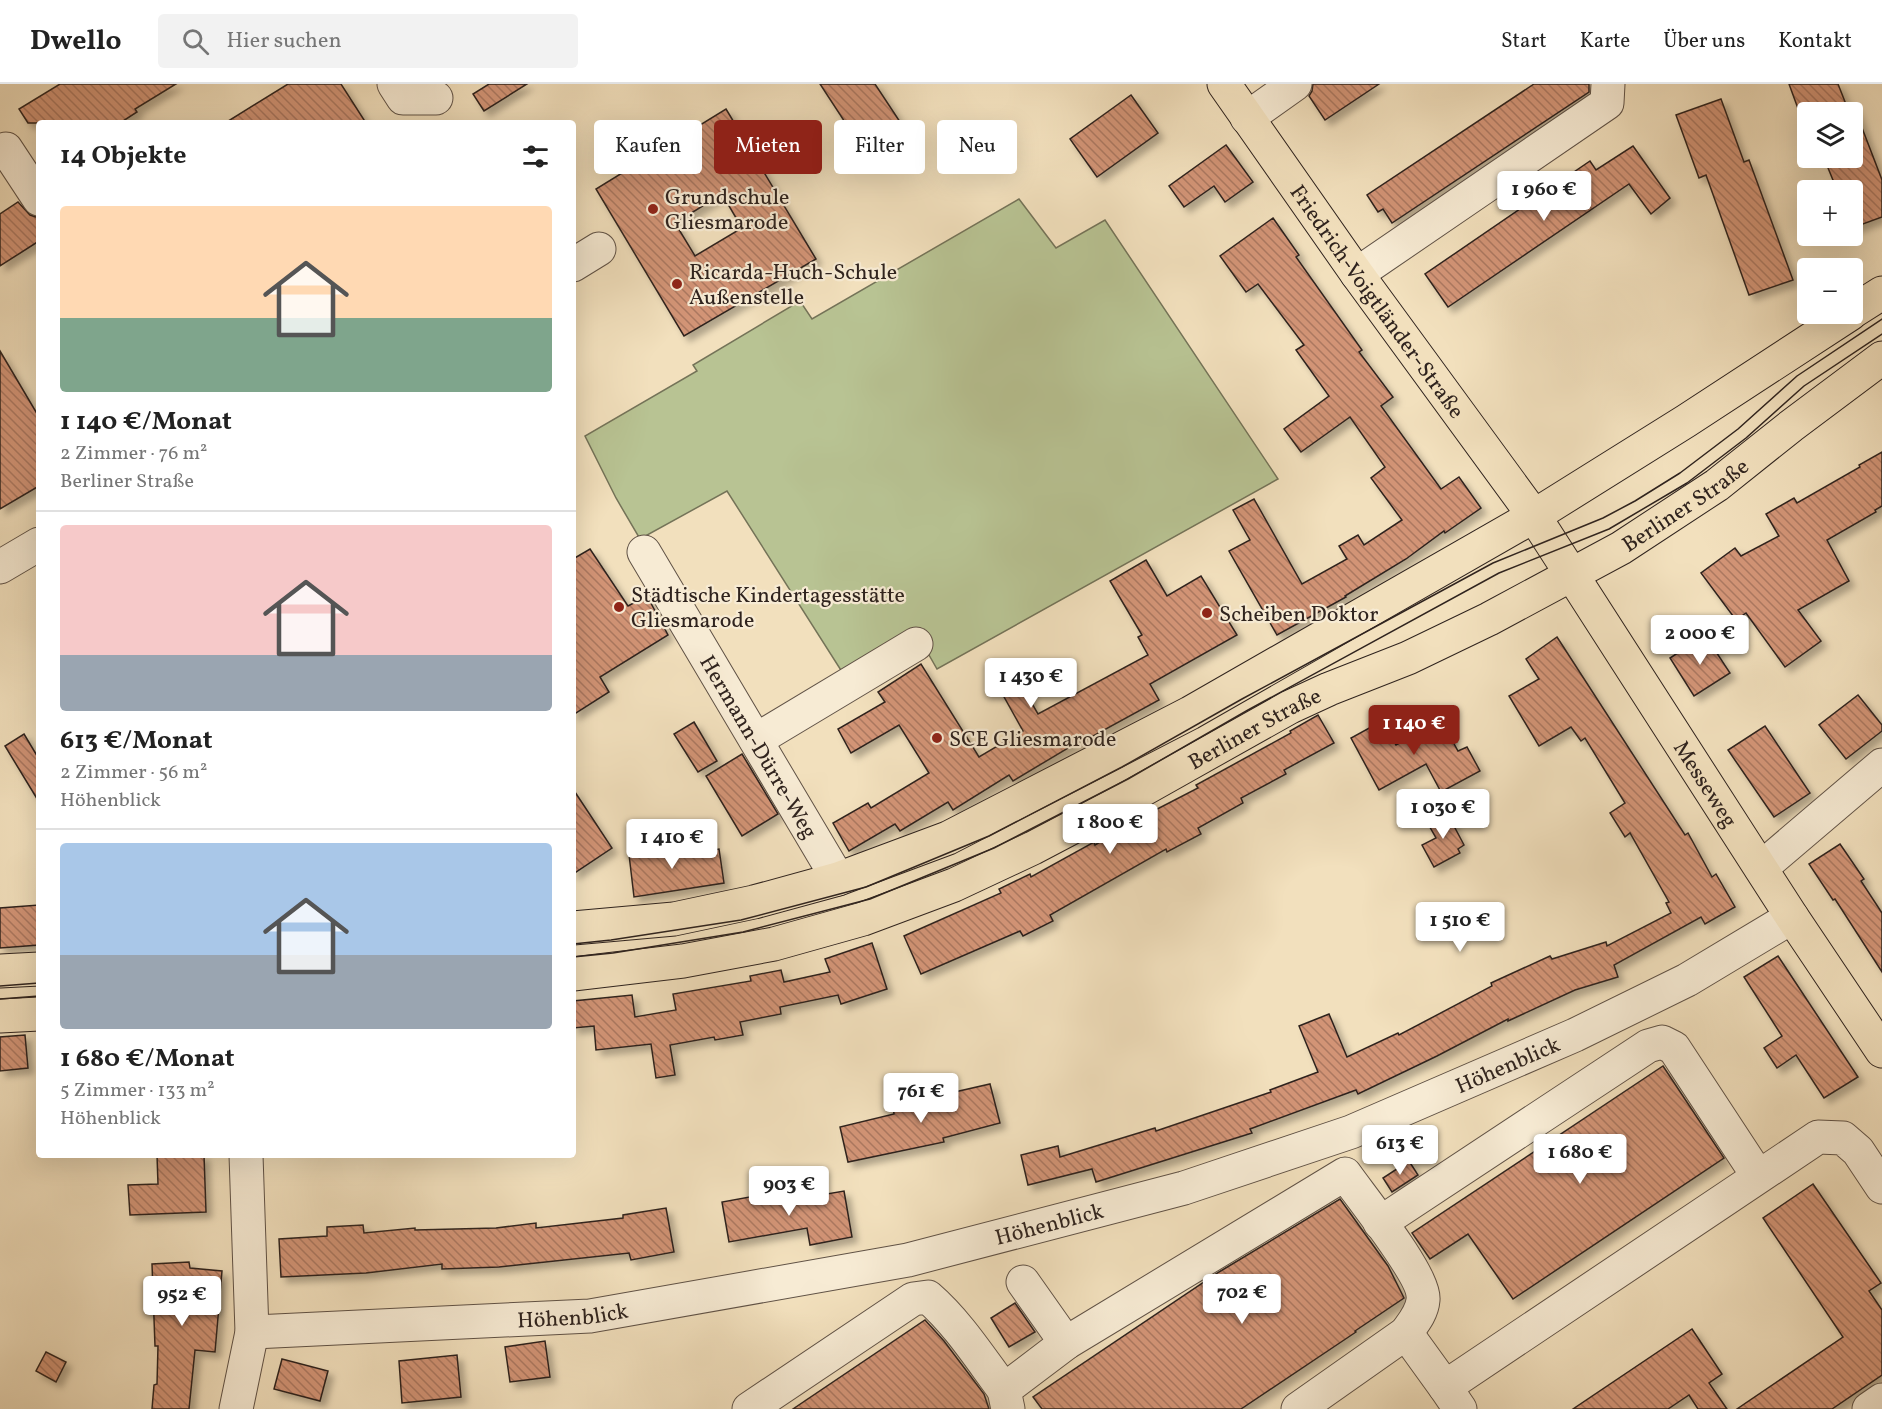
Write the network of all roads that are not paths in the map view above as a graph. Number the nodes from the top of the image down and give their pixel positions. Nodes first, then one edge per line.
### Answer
1 (394, 84) edge
2 (1224, 84) edge
3 (1295, 84) edge
4 (1607, 93) edge
5 (436, 98) dead end
6 (1247, 117) junction
7 (0, 152) edge
8 (36, 195) edge
9 (1358, 274) junction
10 (1882, 293) edge
11 (1863, 305) edge
12 (1834, 324) edge
13 (1882, 358) edge
14 (1534, 516) junction
15 (36, 546) edge
16 (644, 552) dead end
17 (0, 567) edge
18 (1572, 576) junction
19 (916, 644) dead end
20 (756, 740) junction
21 (1882, 765) edge
22 (1761, 868) junction
23 (838, 879) junction
24 (1792, 917) junction
25 (576, 928) edge
26 (36, 969) edge
27 (0, 972) edge
28 (576, 974) edge
29 (36, 1014) edge
30 (0, 1016) edge
31 (1882, 1052) edge
32 (246, 1158) edge
33 (1758, 1176) junction
34 (1882, 1187) edge
35 (1380, 1223) junction
36 (1023, 1282) dead end
37 (252, 1332) junction
38 (1406, 1333) junction
39 (1066, 1343) junction
40 (1452, 1398) edge
41 (1006, 1400) edge
42 (1882, 1400) edge
43 (236, 1409) edge
44 (749, 1409) edge
45 (1298, 1409) edge
46 (1869, 1409) edge

1 - 5 street
2 - 6 main road, Friedrich-Voigtländer-Straße
3 - 6 street
4 - 9 street
6 - 9 main road, Friedrich-Voigtländer-Straße
7 - 8 street
9 - 14 main road, Friedrich-Voigtländer-Straße
10 - 11 main road, Berliner Straße
12 - 14 main road, Berliner Straße
13 - 18 main road, Berliner Straße
14 - 18 main road, Messeweg
14 - 23 main road, Berliner Straße
15 - 17 street
16 - 20 street, Hermann-Dürre-Weg
18 - 22 main road, Messeweg
18 - 28 main road, Berliner Straße
19 - 20 street
20 - 23 street, Hermann-Dürre-Weg
21 - 22 street
22 - 24 main road, Messeweg
23 - 25 main road, Berliner Straße
24 - 31 main road, Messeweg
24 - 37 street, Höhenblick
26 - 27 main road
29 - 30 main road
32 - 37 street
33 - 34 street
33 - 35 street
33 - 40 street
35 - 38 street
35 - 39 street
36 - 39 street
37 - 43 street
38 - 40 street
38 - 45 street
39 - 41 street
41 - 44 street
42 - 46 street

